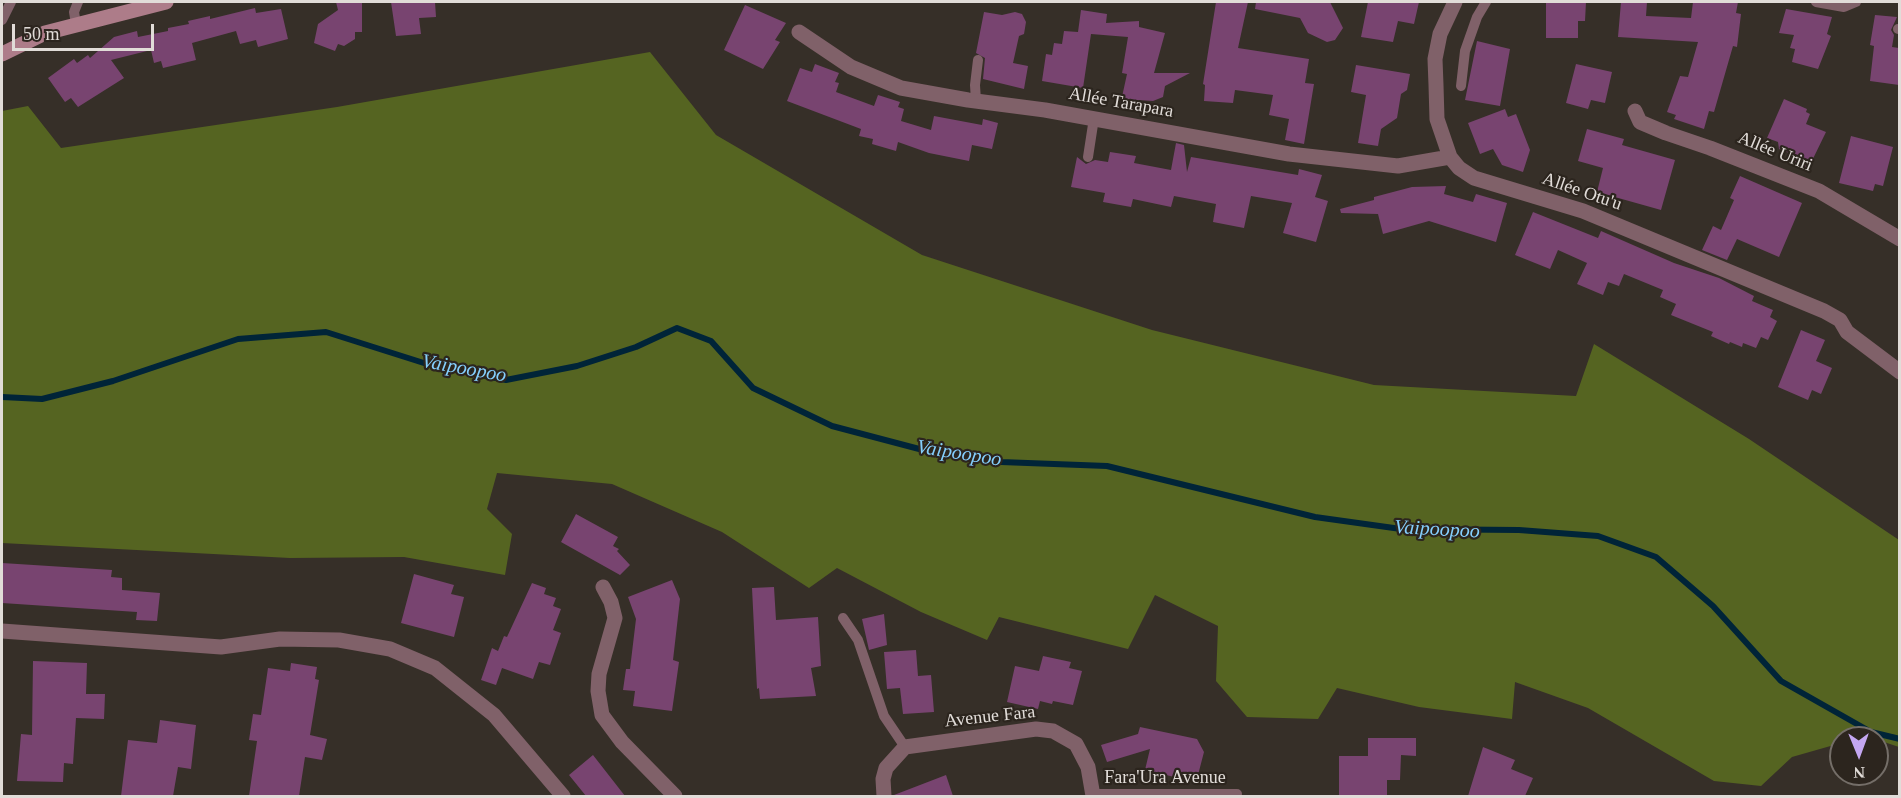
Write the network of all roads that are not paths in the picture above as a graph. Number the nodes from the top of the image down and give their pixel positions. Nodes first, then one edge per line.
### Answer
1 (11, 2) edge
2 (78, 2) edge
3 (166, 2) edge
4 (1455, 2) edge
5 (1486, 2) edge
6 (1816, 2) edge
7 (1856, 2) edge
8 (2, 20) edge
9 (76, 24) junction
10 (799, 32) dead end
11 (2, 54) edge
12 (978, 60) dead end
13 (1461, 86) dead end
14 (976, 101) junction
15 (1635, 111) dead end
16 (1094, 118) junction
17 (1088, 156) dead end
18 (1450, 157) junction
19 (1899, 239) edge
20 (1899, 372) edge
21 (603, 587) dead end
22 (843, 618) dead end
23 (2, 632) edge
24 (905, 747) junction
25 (1237, 794) dead end
26 (1092, 795) edge
27 (563, 796) edge
28 (675, 796) edge
29 (884, 796) edge

1 - 8 lane
2 - 9 lane
3 - 9 main road
4 - 18 street, Allée Otu'u
5 - 13 lane
6 - 7 lane
9 - 11 main road
10 - 14 street, Allée Tarapara
12 - 14 lane
14 - 16 street, Allée Tarapara
15 - 19 street, Allée Uriri
16 - 17 lane
16 - 18 street, Allée Tarapara
18 - 20 street, Allée Otu'u
21 - 28 street
22 - 24 lane
23 - 27 street
24 - 26 street, Avenue Fara
24 - 29 street
25 - 26 lane, Fara'Ura Avenue

